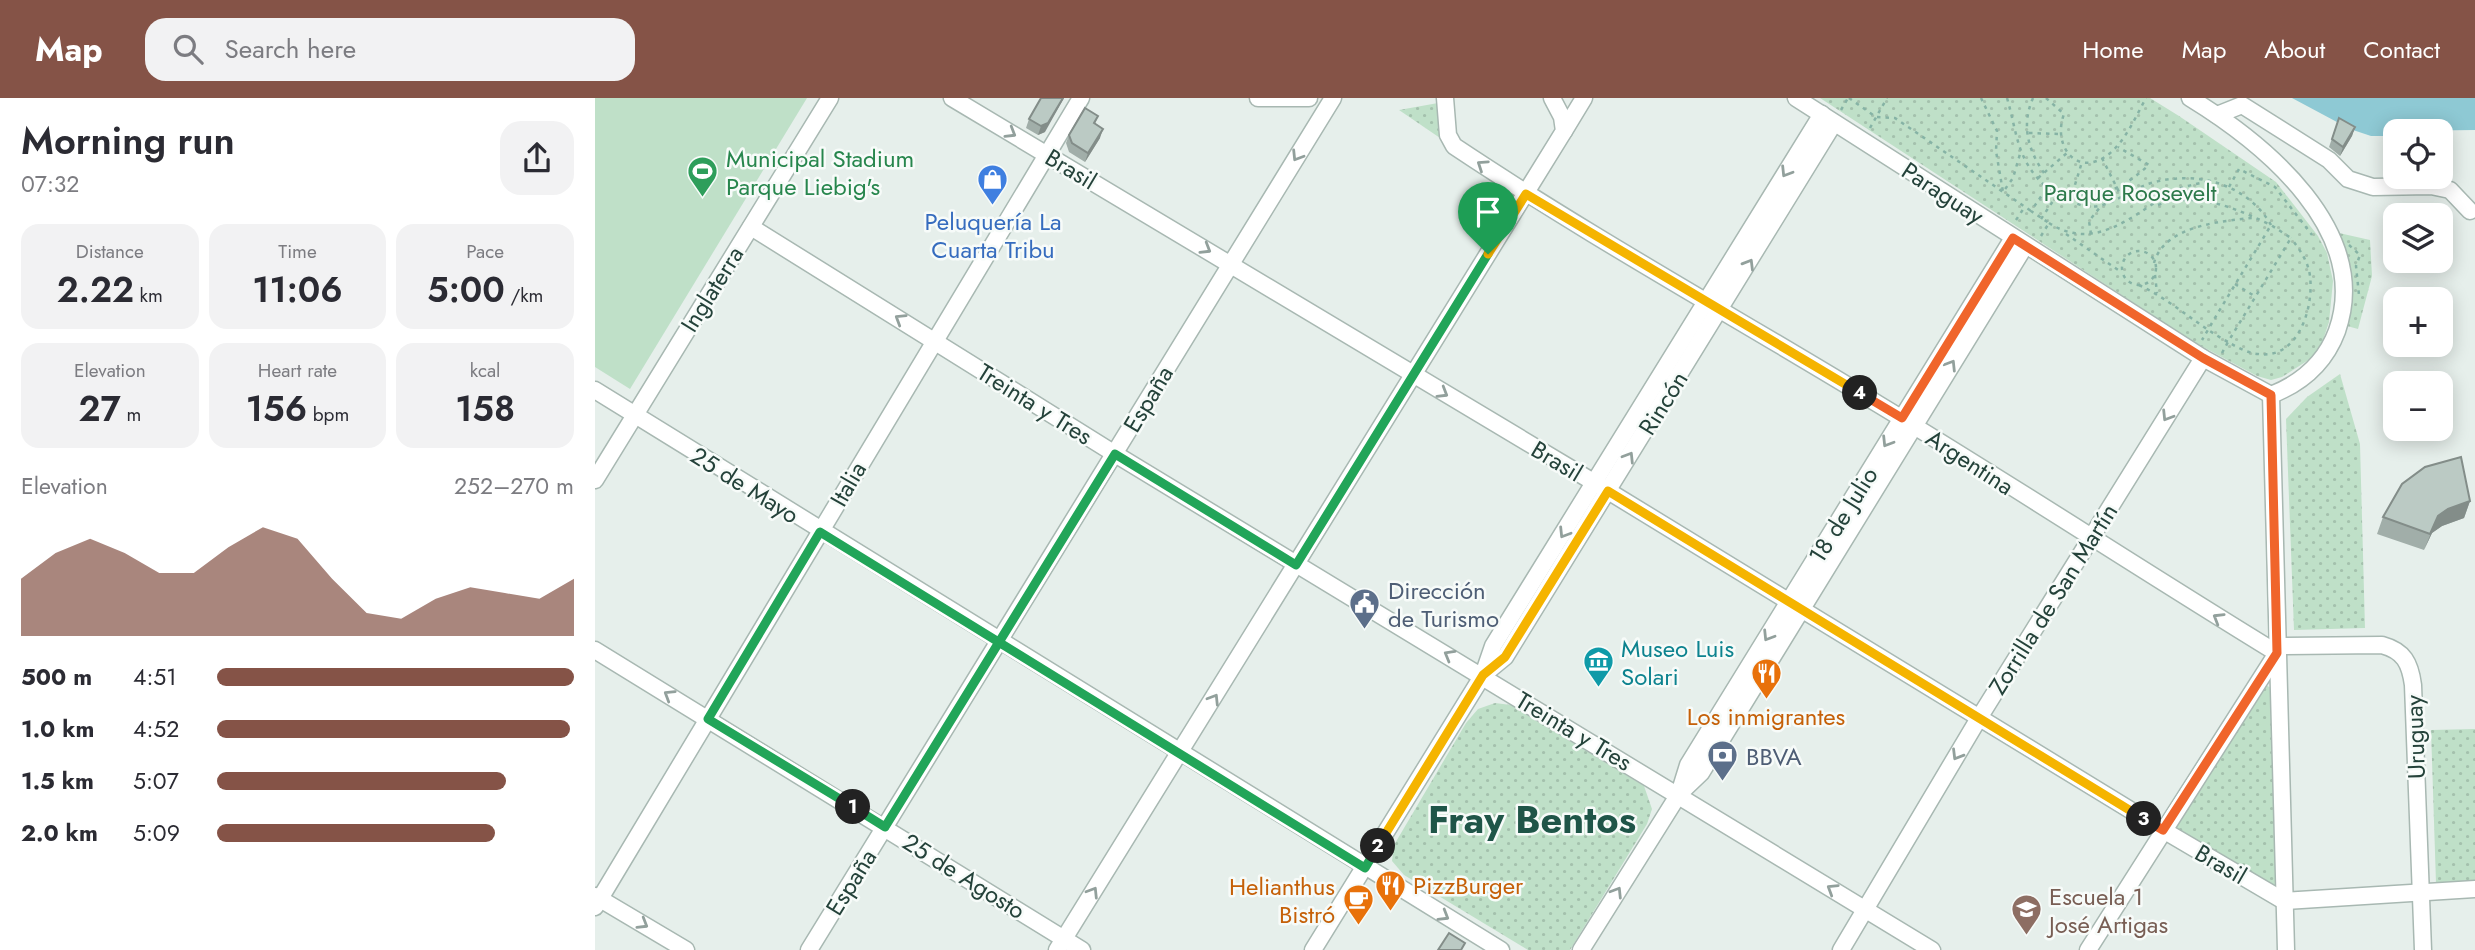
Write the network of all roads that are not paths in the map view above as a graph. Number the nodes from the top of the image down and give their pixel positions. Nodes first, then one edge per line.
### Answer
1 (830, 98) edge
2 (952, 98) edge
3 (1081, 98) edge
4 (1258, 98) edge
5 (1308, 98) edge
6 (1333, 98) edge
7 (1445, 98) edge
8 (1552, 98) edge
9 (1584, 98) edge
10 (1796, 98) edge
11 (2190, 98) edge
12 (2217, 115) junction
13 (1828, 118) junction
14 (1564, 131) junction
15 (1046, 154) junction
16 (1526, 194) junction
17 (2470, 211) dead end
18 (751, 227) junction
19 (2023, 237) junction
20 (1230, 263) junction
21 (1714, 305) junction
22 (933, 340) junction
23 (2201, 351) junction
24 (1412, 375) junction
25 (595, 390) edge
26 (2271, 395) junction
27 (634, 415) junction
28 (1908, 422) junction
29 (1115, 454) junction
30 (595, 480) edge
31 (1602, 487) junction
32 (820, 532) junction
33 (2090, 539) junction
34 (1296, 565) junction
35 (1795, 606) junction
36 (997, 641) junction
37 (595, 650) edge
38 (2276, 650) junction
39 (1483, 675) junction
40 (1979, 718) junction
41 (708, 719) junction
42 (1181, 754) junction
43 (1678, 794) junction
44 (885, 827) junction
45 (2163, 830) junction
46 (1365, 868) junction
47 (2475, 889) edge
48 (2420, 892) junction
49 (597, 900) edge
50 (2284, 901) junction
51 (1865, 910) junction
52 (1060, 945) edge
53 (685, 950) edge
54 (809, 950) edge
55 (1082, 950) edge
56 (1313, 950) edge
57 (1501, 950) edge
58 (1581, 950) edge
59 (1841, 950) edge
60 (1931, 950) edge
61 (2088, 950) edge
62 (2286, 950) edge
63 (2423, 950) edge

1 - 18 street, Inglaterra
2 -> 15 street, Brasil
3 - 15 street, Italia
4 - 5 street
6 -> 20 street, España
16 -> 7 street, Argentina
8 - 14 street
9 - 14 street
10 - 13 street, Paraguay
11 - 12 street
12 - 17 street
12 - 26 street
13 - 19 street, Paraguay
13 - 21 street, Rincón
14 - 16 street
15 -> 20 street, Brasil
15 - 22 street, Italia
16 - 21 street, Argentina
16 - 24 street
22 -> 18 street, Treinta y Tres
18 - 27 street, Inglaterra
19 - 23 street, Paraguay
19 - 28 street, 18 de Julio
20 - 24 street, Brasil
20 - 29 street, España
21 - 28 street, Argentina
21 - 31 street, Rincón
22 - 29 street, Treinta y Tres
22 - 32 street, Italia
23 - 26 street, Paraguay
23 -> 33 street, Zorrilla de San Martín
24 -> 31 street, Brasil
24 - 34 street
25 - 27 street, 25 de Mayo
26 - 38 street
27 - 30 street, Inglaterra
27 - 32 street, 25 de Mayo
28 - 33 street, Argentina
28 - 35 street, 18 de Julio
29 - 34 street, Treinta y Tres
29 - 36 street, España
31 - 35 street, Brasil
31 - 39 street, Rincón
32 - 36 street, 25 de Mayo
32 - 41 street, Italia
38 -> 33 street, Argentina
33 - 40 street, Zorrilla de San Martín
39 -> 34 street, Treinta y Tres
42 -> 34 street
35 - 40 street, Brasil
35 - 43 street, 18 de Julio
36 - 42 street, 25 de Mayo
36 - 44 street, España
41 -> 37 street, 25 de Agosto
38 - 45 street
38 - 48 street, Uruguay
38 - 50 street
39 - 43 street, Treinta y Tres
39 - 46 street, Rincón
40 - 45 street, Brasil
40 -> 51 street, Zorrilla de San Martín
41 - 44 street, 25 de Agosto
41 - 49 street, Italia
42 - 46 street, 25 de Mayo
52 -> 42 street
51 -> 43 street, Treinta y Tres
58 -> 43 street, 18 de Julio
44 - 52 street, 25 de Agosto
44 - 54 street, España
45 - 50 street, Brasil
45 - 61 street
46 - 56 street, Rincón
46 -> 57 street, 25 de Mayo
47 - 48 street
48 - 50 street
48 - 63 street, Uruguay
49 -> 53 street
50 - 62 street
51 - 59 street, Zorrilla de San Martín
51 - 60 street, Treinta y Tres
52 - 55 street, 25 de Agosto

